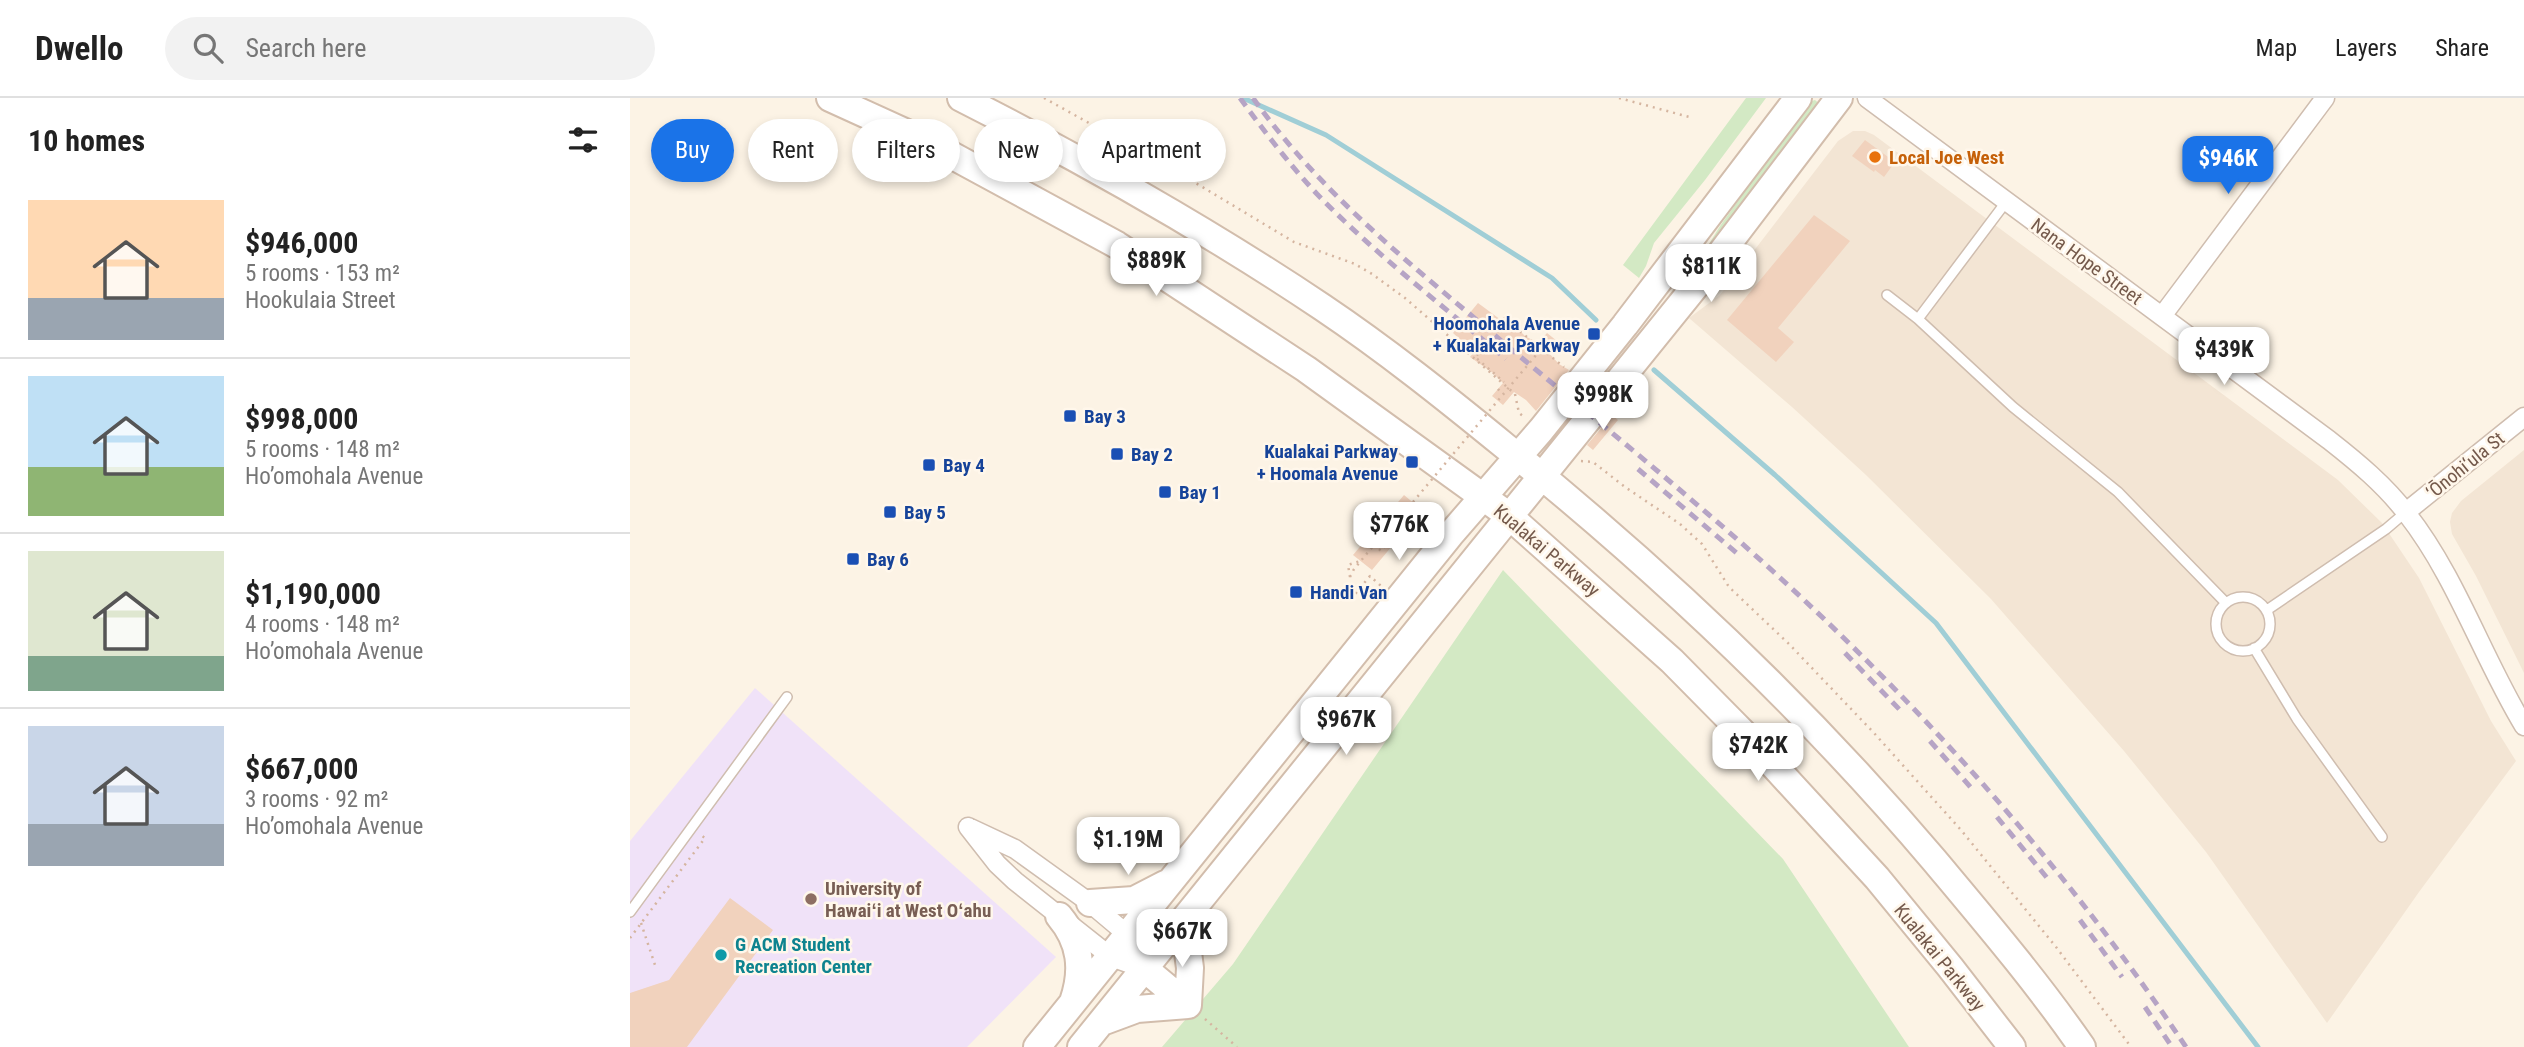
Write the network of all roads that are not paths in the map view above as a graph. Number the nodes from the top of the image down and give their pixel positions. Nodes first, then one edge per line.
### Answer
1 (830, 98) edge
2 (961, 98) edge
3 (1798, 98) edge
4 (1839, 98) edge
5 (1867, 98) edge
6 (2325, 98) edge
7 (2006, 202) junction
8 (1887, 295) dead end
9 (2162, 316) junction
10 (1919, 319) junction
11 (2524, 417) edge
12 (1518, 456) junction
13 (1542, 476) junction
14 (1484, 496) junction
15 (2406, 512) junction
16 (1508, 515) junction
17 (2226, 603) junction
18 (2267, 610) junction
19 (2254, 648) junction
20 (787, 697) dead end
21 (2524, 726) edge
22 (2382, 837) dead end
23 (1175, 877) junction
24 (1090, 903) junction
25 (1195, 906) junction
26 (630, 912) edge
27 (1059, 916) junction
28 (1128, 935) junction
29 (1111, 957) junction
30 (1145, 969) junction
31 (1188, 1005) junction
32 (1072, 1006) junction
33 (1100, 1024) junction
34 (1037, 1047) edge
35 (1082, 1047) edge
36 (2012, 1047) edge
37 (2082, 1047) edge

1 - 14 main road, Kualakai Parkway
2 - 12 main road
3 - 12 main road
4 - 13 main road
5 - 7 street, Nana Hope Street
6 - 9 street
7 - 9 street, Nana Hope Street
7 - 10 lane
8 - 10 lane
9 - 15 street, Nana Hope Street
10 - 17 lane
11 - 15 street, ‘Ōnohi‘ula St
12 - 13 main road
12 - 14 main road
13 - 16 main road
13 - 37 main road
14 - 16 main road, Kualakai Parkway
14 - 23 main road
15 - 18 lane
15 - 21 street, Nana Hope Street
16 - 25 main road
16 - 36 main road, Kualakai Parkway
17 - 18 lane
17 - 19 lane
18 - 19 lane
19 - 22 lane
20 - 26 lane
23 - 24 main road
23 - 28 main road
24 - 27 street
24 - 28 street
25 - 30 main road
25 - 31 main road
27 - 29 street
27 - 32 main road
28 - 29 main road
28 - 30 street
29 - 30 street
29 - 32 main road
30 - 31 main road
30 - 33 main road
31 - 33 main road
32 - 34 main road
33 - 35 main road

